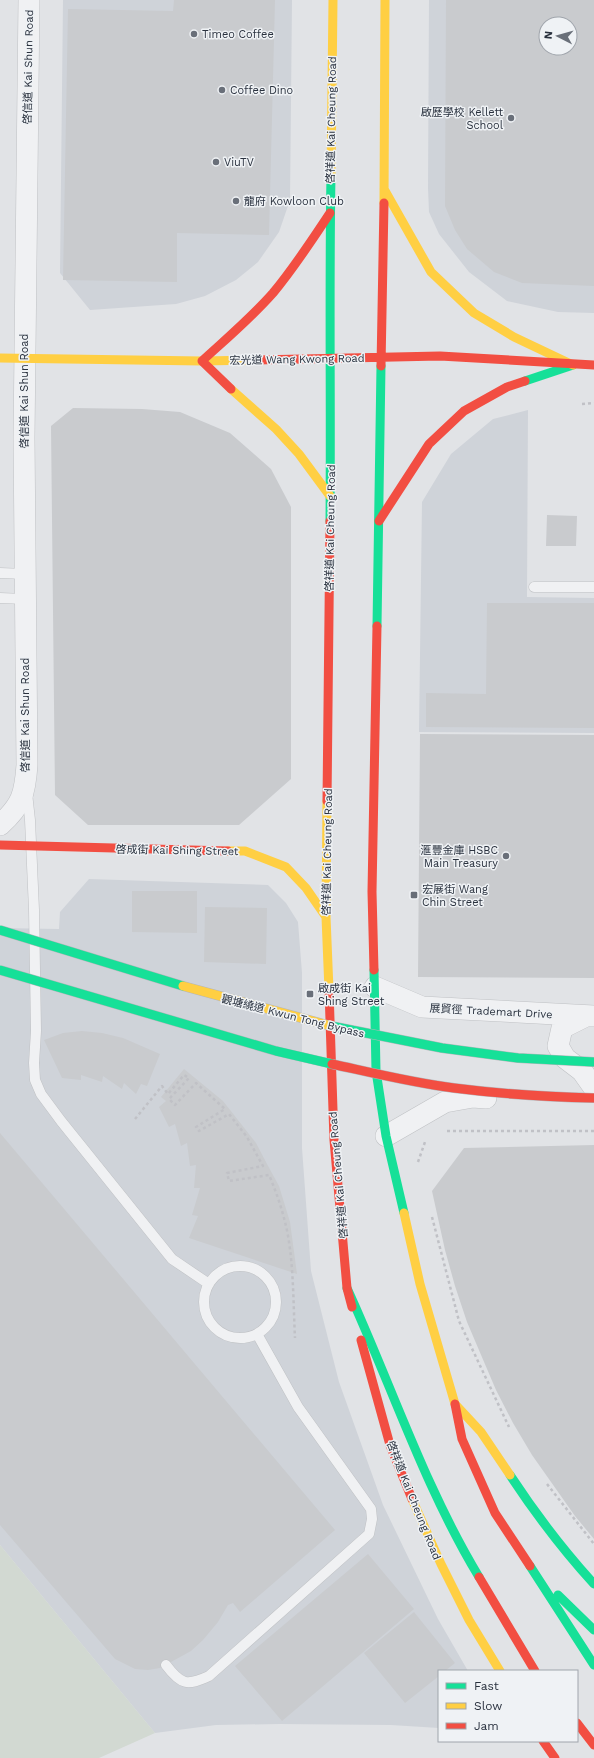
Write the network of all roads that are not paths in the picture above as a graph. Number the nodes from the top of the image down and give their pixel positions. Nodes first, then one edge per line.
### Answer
1 (29, 0) edge
2 (333, 0) edge
3 (384, 0) edge
4 (384, 188) junction
5 (330, 213) junction
6 (329, 357) junction
7 (0, 358) edge
8 (24, 358) junction
9 (381, 358) junction
10 (202, 361) junction
11 (573, 365) junction
12 (594, 365) edge
13 (330, 496) junction
14 (379, 521) junction
15 (0, 573) edge
16 (25, 574) junction
17 (534, 587) dead end
18 (594, 588) edge
19 (0, 598) edge
20 (24, 599) junction
21 (26, 783) junction
22 (0, 825) edge
23 (0, 845) edge
24 (32, 846) junction
25 (326, 917) junction
26 (0, 930) edge
27 (0, 970) edge
28 (375, 987) junction
29 (590, 1016) edge
30 (594, 1062) edge
31 (594, 1088) edge
32 (594, 1098) edge
33 (594, 1107) edge
34 (386, 1136) junction
35 (209, 1284) junction
36 (347, 1288) junction
37 (257, 1334) junction
38 (455, 1404) junction
39 (534, 1572) junction
40 (594, 1584) edge
41 (594, 1630) edge
42 (166, 1665) dead end
43 (594, 1665) edge
44 (499, 1670) edge
45 (535, 1670) edge
46 (578, 1724) edge
47 (544, 1742) edge
48 (594, 1745) edge
49 (555, 1758) edge

1 - 8 street, 啓信道 Kai Shun Road
2 - 5 main road, 啓祥道 Kai Cheung Road
3 - 4 main road
4 - 9 main road
4 - 11 main road
5 - 6 main road, 啓祥道 Kai Cheung Road
5 - 10 main road
6 - 9 main road, 宏光道 Wang Kwong Road
6 - 10 main road, 宏光道 Wang Kwong Road
6 - 13 main road, 啓祥道 Kai Cheung Road
7 - 8 main road, 宏光道 Wang Kwong Road
8 - 10 main road, 宏光道 Wang Kwong Road
8 - 16 street, 啓信道 Kai Shun Road
9 - 11 main road, 宏光道 Wang Kwong Road
9 - 14 main road
10 - 13 main road
11 - 12 main road, 宏光道 Wang Kwong Road
11 - 14 main road
13 - 25 main road, 啓祥道 Kai Cheung Road
14 - 28 main road
15 - 16 lane
16 - 20 street, 啓信道 Kai Shun Road
17 - 18 lane
19 - 20 lane
20 - 21 street, 啓信道 Kai Shun Road
21 - 22 street, 啓信道 Kai Shun Road
21 - 24 lane, 啓信道 Kai Shun Road
23 - 24 main road, 啓成街 Kai Shing Street
24 - 25 main road, 啓成街 Kai Shing Street
24 - 35 lane, 啓信道 Kai Shun Road
25 - 36 main road, 啓祥道 Kai Cheung Road
26 - 30 main road, 觀塘繞道 Kwun Tong Bypass, bridge
27 - 32 main road, bridge
28 - 29 street, 展貿徑 Trademart Drive
28 - 34 main road
29 - 31 street, 展貿徑 Trademart Drive
33 - 34 street
34 - 38 main road
35 - 37 lane
35 - 37 lane
36 - 44 main road, 啓祥道 Kai Cheung Road
36 - 45 main road
37 - 42 lane
38 - 39 main road
38 - 40 main road
39 - 41 main road
39 - 43 main road
46 - 48 main road
47 - 49 main road

